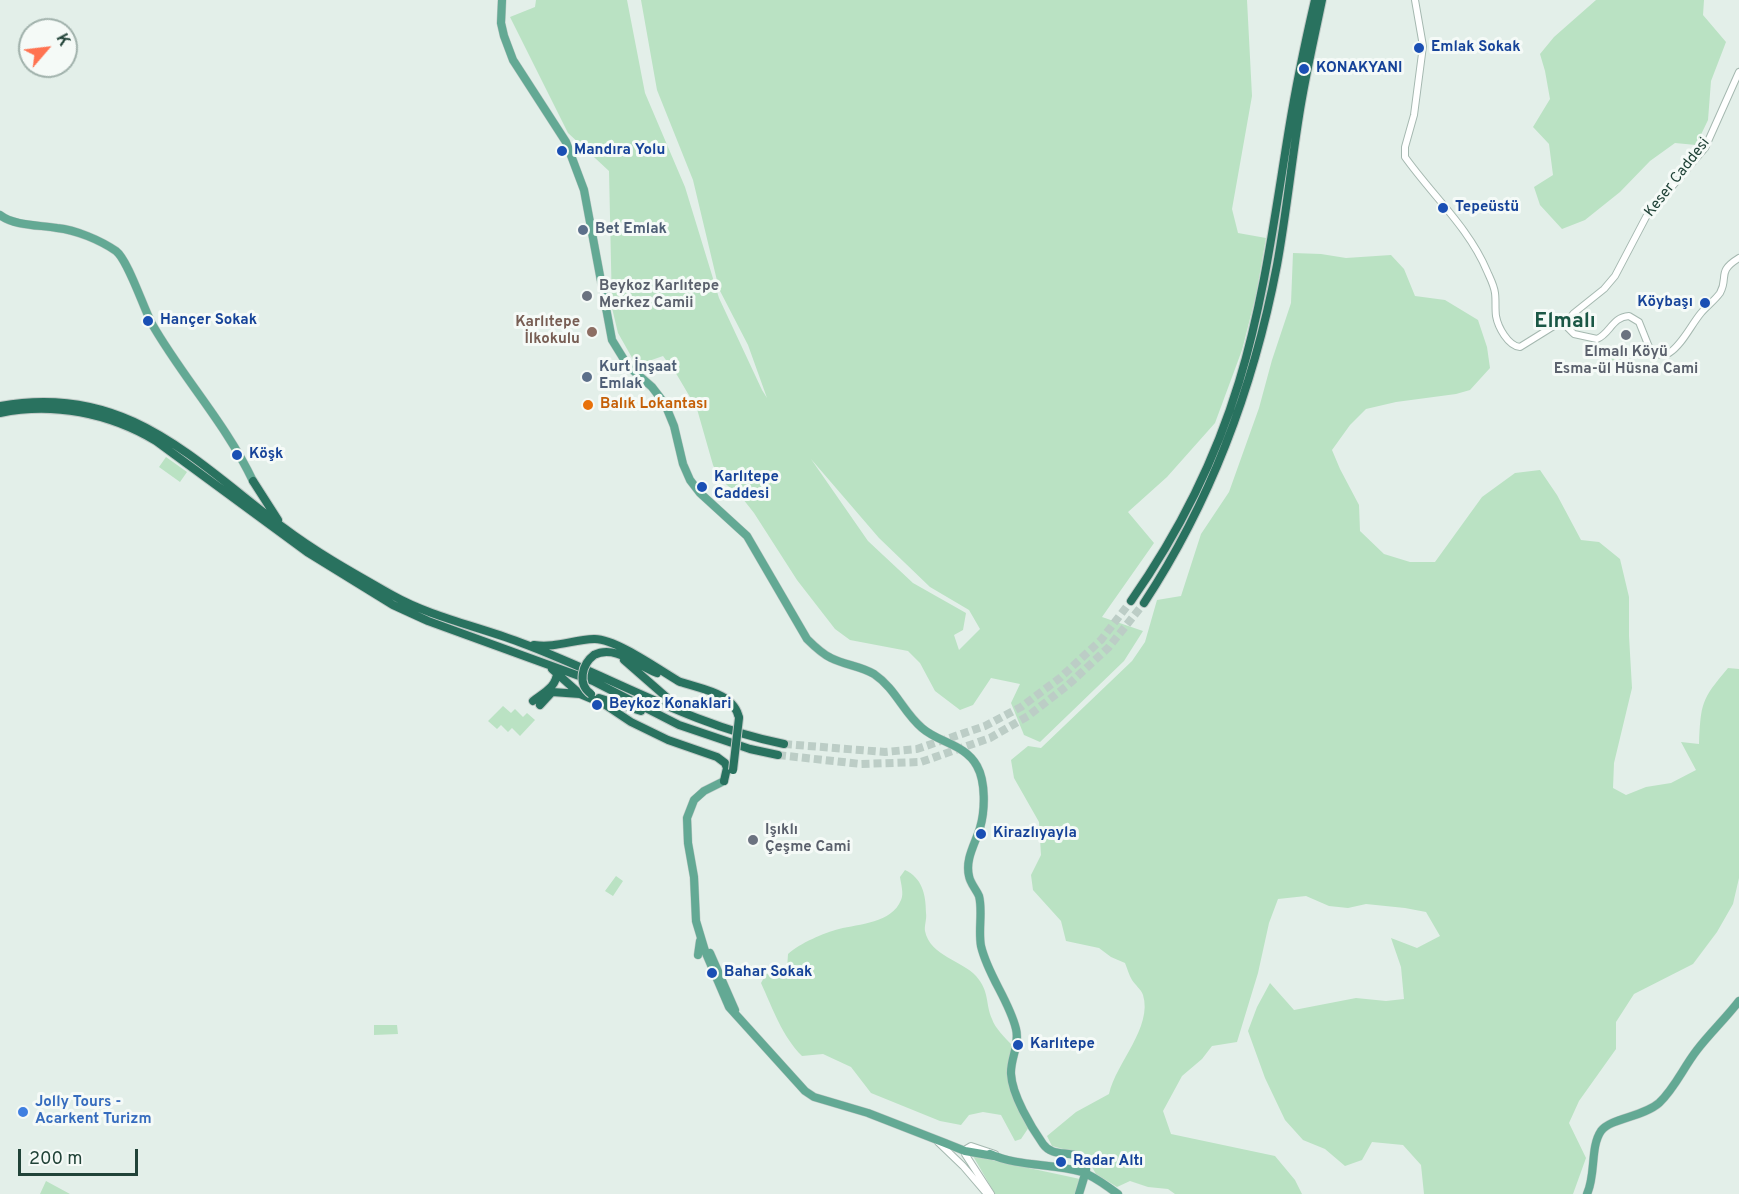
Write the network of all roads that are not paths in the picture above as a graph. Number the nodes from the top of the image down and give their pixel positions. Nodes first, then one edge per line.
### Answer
1 (502, 0) edge
2 (1315, 0) edge
3 (1322, 0) edge
4 (1415, 0) edge
5 (1739, 72) edge
6 (0, 215) edge
7 (1739, 258) edge
8 (1568, 320) junction
9 (0, 406) edge
10 (0, 413) edge
11 (213, 478) junction
12 (254, 482) junction
13 (260, 492) junction
14 (243, 496) junction
15 (253, 508) junction
16 (276, 509) dead end
17 (287, 530) junction
18 (1131, 601) tunnel mouth
19 (1144, 603) tunnel mouth
20 (519, 642) junction
21 (615, 652) junction
22 (545, 663) junction
23 (557, 672) junction
24 (680, 682) junction
25 (580, 694) junction
26 (595, 696) junction
27 (693, 718) junction
28 (679, 725) junction
29 (656, 735) junction
30 (784, 744) tunnel mouth
31 (778, 755) tunnel mouth
32 (724, 781) junction
33 (704, 953) junction
34 (1739, 1001) edge
35 (738, 1017) junction
36 (930, 1136) junction
37 (966, 1149) junction
38 (1080, 1159) junction
39 (1082, 1174) junction
40 (1095, 1180) junction
41 (1080, 1191) edge
42 (1115, 1192) edge
43 (987, 1194) edge
44 (991, 1194) edge
45 (1587, 1194) edge

1 - 38 main road
2 - 18 highway
3 - 19 highway
4 - 8 street, Keser Caddesi
5 - 8 street, Keser Caddesi
6 - 12 main road
7 - 8 street
9 - 11 highway
10 - 11 highway
11 - 14 highway
11 - 15 highway
12 - 13 highway
12 - 14 highway
12 - 15 highway
13 - 15 highway
13 - 17 highway
14 - 15 highway
15 - 17 highway
15 - 22 highway
16 - 17 highway
17 - 20 highway
20 - 24 highway
20 - 27 highway
21 - 24 highway
21 - 26 highway, bridge
21 - 27 highway
22 - 23 highway
22 - 28 highway
23 - 25 highway
23 - 25 highway
24 - 32 highway, bridge
25 - 29 highway
26 - 28 highway
26 - 29 highway
27 - 30 highway
28 - 31 highway
29 - 32 highway
32 - 33 main road
33 - 35 main road
33 - 35 main road
34 - 45 main road
35 - 36 main road
36 - 37 main road
36 - 43 street
37 - 39 main road
37 - 44 street
38 - 39 main road
38 - 40 main road
39 - 40 main road
39 - 41 main road
40 - 41 main road
40 - 42 main road

